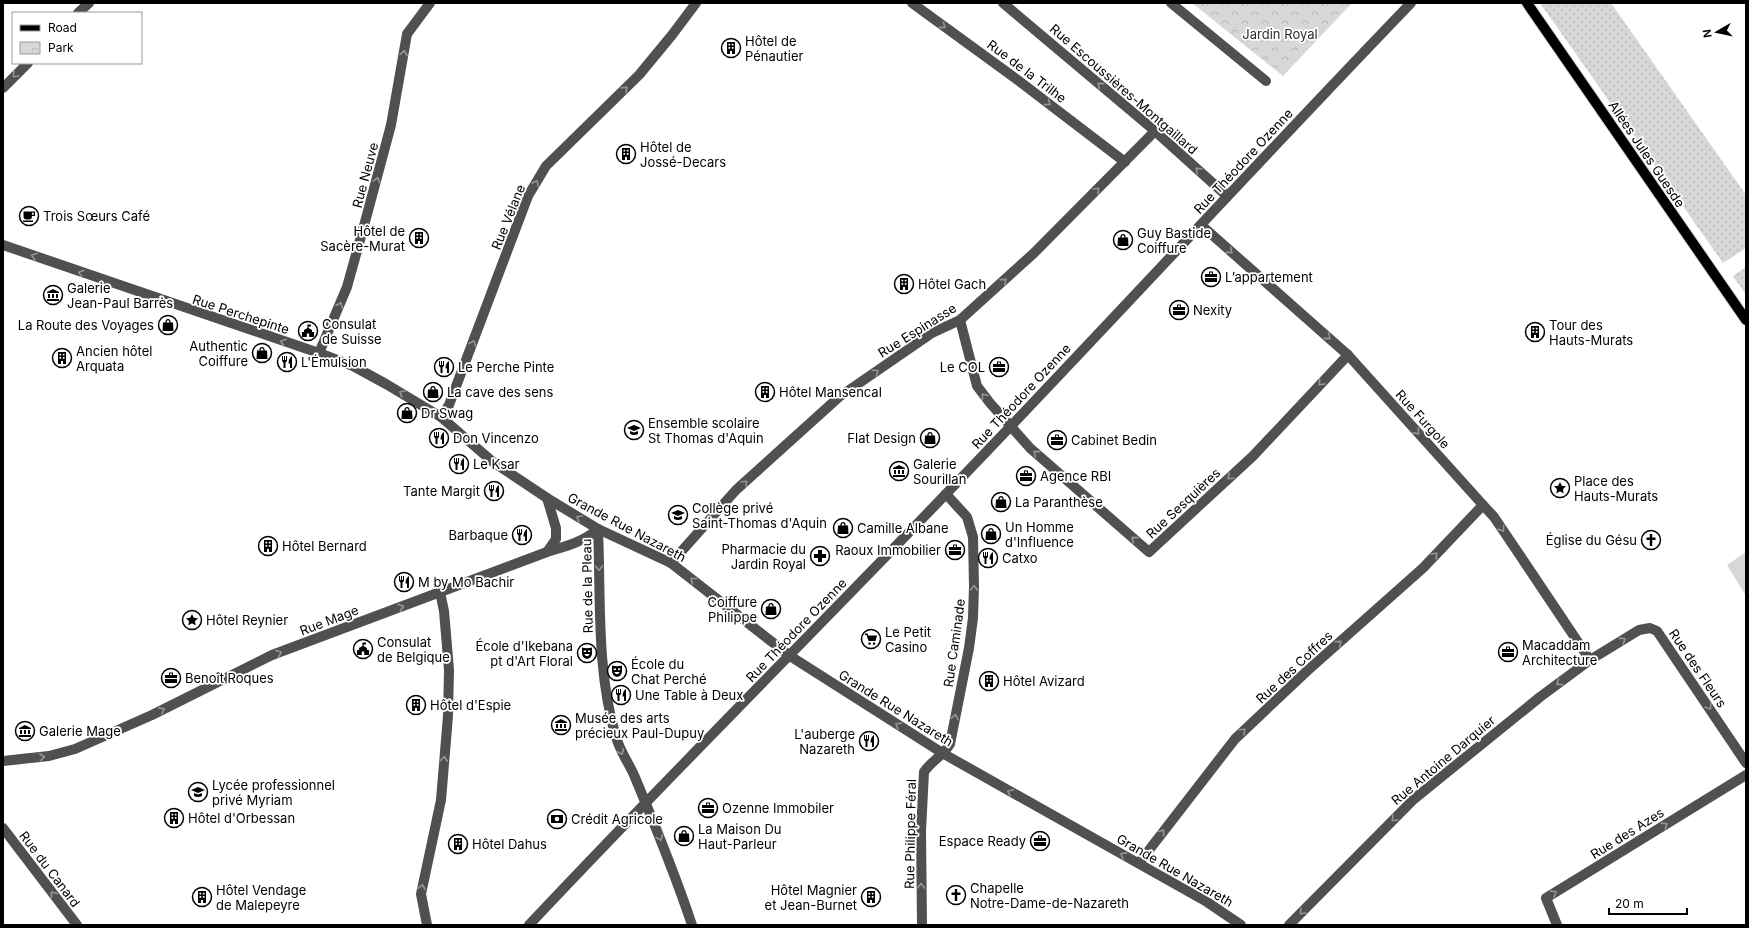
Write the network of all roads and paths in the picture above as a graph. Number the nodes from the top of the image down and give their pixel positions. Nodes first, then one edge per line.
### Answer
1 (89, 3) edge
2 (430, 3) edge
3 (696, 3) edge
4 (912, 3) edge
5 (1003, 3) edge
6 (1171, 3) edge
7 (1411, 3) edge
8 (1527, 3) edge
9 (79, 12) edge
10 (27, 64) edge
11 (1266, 81) dead end
12 (3, 88) edge
13 (1155, 131) junction
14 (1125, 162) junction
15 (1227, 196) junction
16 (1201, 226) junction
17 (3, 245) edge
18 (960, 320) junction
19 (1746, 320) edge
20 (319, 354) junction
21 (1348, 355) junction
22 (441, 417) junction
23 (1009, 426) junction
24 (946, 494) junction
25 (546, 498) junction
26 (1483, 505) junction
27 (598, 529) junction
28 (547, 552) junction
29 (671, 563) junction
30 (440, 592) junction
31 (790, 656) junction
32 (1590, 660) junction
33 (944, 754) junction
34 (3, 761) edge
35 (1746, 763) edge
36 (1746, 775) edge
37 (644, 803) junction
38 (3, 828) edge
39 (1139, 863) junction
40 (77, 925) edge
41 (427, 925) edge
42 (529, 925) edge
43 (692, 925) edge
44 (922, 925) edge
45 (1241, 925) edge
46 (1289, 925) edge
47 (1557, 925) edge

1 - 9 street
20 -> 2 street, Rue Neuve
22 -> 3 street, Rue Vélane
4 -> 14 street, Rue de la Trilhe
13 -> 5 street, Rue Escoussières-Montgaillard
6 - 11 street
7 - 15 street, Rue Théodore Ozenne
8 - 19 main road, Allées Jules Guesde
10 -> 12 street
13 - 14 street, Rue Espinasse
15 -> 13 street, Rue Escoussières-Montgaillard
18 -> 14 street, Rue Espinasse
15 - 16 street, Rue Théodore Ozenne
16 -> 21 street, Rue Furgole
16 - 23 street, Rue Théodore Ozenne
20 -> 17 street, Rue Perchepinte
23 -> 18 street
29 -> 18 street, Rue Espinasse
22 -> 20 street, Rue Perchepinte
21 -> 23 street, Rue Sesquières
21 -> 26 street, Rue Furgole
22 - 25 street, Rue Perchepinte
23 - 24 street, Rue Théodore Ozenne
24 - 31 street, Rue Théodore Ozenne
33 -> 24 street, Rue Caminade
27 -> 25 street, Grande Rue Nazareth
25 - 28 street
26 -> 32 street, Rue Furgole
39 -> 26 street, Rue des Coffres
27 - 28 street, Rue Mage
27 - 29 street, Grande Rue Nazareth
27 -> 37 street, Rue de la Pleau
28 - 30 street, Rue Mage
31 -> 29 street, Grande Rue Nazareth
34 -> 30 street, Rue Mage
41 -> 30 street
33 -> 31 street, Grande Rue Nazareth
31 - 37 street, Rue Théodore Ozenne
32 -> 35 street, Rue des Fleurs
32 -> 46 street, Rue Antoine Darquier
39 -> 33 street, Grande Rue Nazareth
44 -> 33 street, Rue Philippe Féral
47 -> 36 street, Rue des Azes
37 - 42 street, Rue Théodore Ozenne
37 -> 43 street, Rue de la Pleau
40 -> 38 street, Rue du Canard
39 - 45 street, Grande Rue Nazareth

